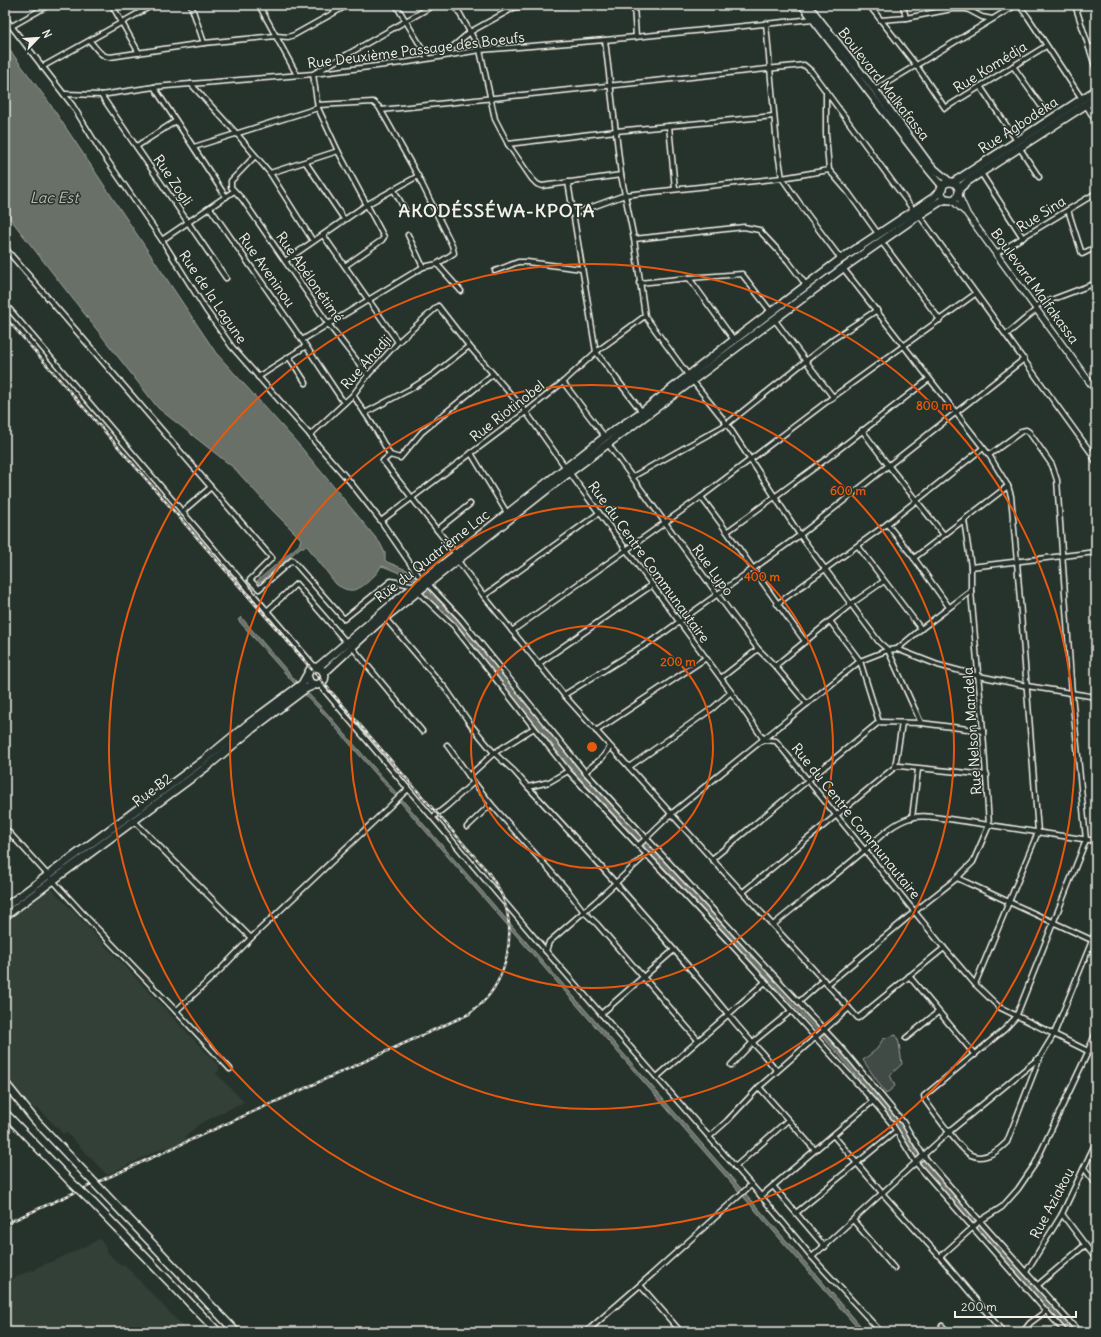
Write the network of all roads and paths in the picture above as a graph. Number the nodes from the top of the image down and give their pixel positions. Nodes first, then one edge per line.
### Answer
1 (49, 5) edge
2 (112, 5) edge
3 (153, 5) edge
4 (191, 5) edge
5 (259, 5) edge
6 (348, 5) edge
7 (396, 5) edge
8 (434, 5) edge
9 (455, 5) edge
10 (568, 5) edge
11 (634, 5) edge
12 (802, 5) edge
13 (808, 5) edge
14 (869, 5) edge
15 (904, 5) edge
16 (994, 5) edge
17 (1017, 5) edge
18 (1075, 5) edge
19 (517, 6) edge
20 (952, 7) edge
21 (967, 9) junction
22 (5, 18) edge
23 (906, 18) junction
24 (816, 19) junction
25 (992, 19) junction
26 (881, 20) junction
27 (406, 21) junction
28 (122, 23) junction
29 (766, 24) junction
30 (12, 26) junction
31 (470, 32) junction
32 (276, 36) junction
33 (636, 37) junction
34 (605, 40) junction
35 (90, 41) junction
36 (204, 43) junction
37 (1046, 46) junction
38 (1096, 46) edge
39 (1089, 48) junction
40 (480, 50) junction
41 (139, 53) junction
42 (442, 56) junction
43 (428, 58) junction
44 (916, 65) junction
45 (42, 66) junction
46 (1013, 66) junction
47 (770, 69) junction
48 (1096, 69) edge
49 (312, 74) junction
50 (297, 76) junction
51 (191, 84) junction
52 (610, 86) junction
53 (980, 86) junction
54 (154, 87) junction
55 (875, 90) junction
56 (1096, 90) edge
57 (826, 92) junction
58 (64, 94) junction
59 (101, 95) junction
60 (1096, 98) edge
61 (490, 99) junction
62 (1084, 102) junction
63 (318, 107) junction
64 (381, 110) junction
65 (1044, 110) dead end
66 (774, 116) junction
67 (176, 121) junction
68 (1096, 122) edge
69 (669, 126) junction
70 (616, 132) junction
71 (236, 134) junction
72 (508, 144) junction
73 (1018, 144) junction
74 (137, 146) junction
75 (194, 147) junction
76 (338, 151) junction
77 (256, 156) junction
78 (306, 163) junction
79 (929, 167) junction
80 (829, 170) junction
81 (981, 173) junction
82 (270, 174) junction
83 (622, 175) junction
84 (418, 176) junction
85 (1039, 177) dead end
86 (782, 178) junction
87 (568, 182) junction
88 (952, 182) junction
89 (942, 188) junction
90 (675, 189) junction
91 (394, 190) junction
92 (234, 191) junction
93 (958, 192) junction
94 (1096, 193) edge
95 (625, 194) junction
96 (226, 197) junction
97 (950, 199) junction
98 (366, 205) junction
99 (210, 208) junction
100 (405, 210) dead end
101 (1068, 210) junction
102 (916, 213) junction
103 (573, 214) junction
104 (967, 214) junction
105 (344, 220) junction
106 (188, 222) junction
107 (323, 235) junction
108 (408, 235) dead end
109 (880, 238) junction
110 (1023, 238) junction
111 (634, 239) junction
112 (162, 240) junction
113 (313, 241) junction
114 (1096, 247) edge
115 (5, 248) edge
116 (997, 253) junction
117 (841, 260) junction
118 (286, 261) junction
119 (437, 264) junction
120 (345, 266) junction
121 (423, 267) junction
122 (843, 268) junction
123 (582, 269) junction
124 (495, 271) dead end
125 (226, 278) dead end
126 (689, 278) junction
127 (639, 283) junction
128 (1094, 284) edge
129 (806, 285) junction
130 (461, 290) dead end
131 (1096, 293) edge
132 (976, 294) junction
133 (368, 300) junction
134 (5, 304) edge
135 (438, 306) joint
136 (1036, 307) junction
137 (877, 310) junction
138 (645, 316) junction
139 (773, 316) junction
140 (940, 320) junction
141 (329, 325) junction
142 (1006, 335) junction
143 (302, 340) junction
144 (734, 340) junction
145 (398, 342) junction
146 (306, 346) junction
147 (469, 346) junction
148 (904, 346) junction
149 (596, 352) junction
150 (289, 357) junction
151 (1024, 359) junction
152 (806, 360) junction
153 (493, 374) junction
154 (368, 375) junction
155 (258, 377) junction
156 (690, 378) junction
157 (929, 379) junction
158 (563, 382) junction
159 (306, 384) dead end
160 (1096, 392) edge
161 (353, 395) junction
162 (834, 397) junction
163 (344, 403) junction
164 (526, 412) junction
165 (642, 412) junction
166 (365, 413) junction
167 (955, 413) junction
168 (727, 424) junction
169 (862, 430) junction
170 (310, 435) junction
171 (604, 437) junction
172 (608, 444) junction
173 (983, 448) junction
174 (471, 453) junction
175 (390, 455) junction
176 (988, 455) junction
177 (751, 460) junction
178 (1096, 463) edge
179 (888, 465) junction
180 (568, 470) junction
181 (632, 477) junction
182 (548, 485) junction
183 (1008, 486) junction
184 (211, 487) junction
185 (701, 497) junction
186 (776, 497) junction
187 (411, 498) junction
188 (916, 500) junction
189 (470, 504) dead end
190 (182, 512) junction
191 (507, 513) junction
192 (599, 513) junction
193 (964, 520) junction
194 (381, 521) junction
195 (666, 522) junction
196 (887, 524) junction
197 (437, 530) junction
198 (728, 531) junction
199 (800, 534) junction
200 (944, 535) junction
201 (858, 546) junction
202 (627, 550) junction
203 (1096, 552) edge
204 (1063, 557) junction
205 (457, 558) junction
206 (914, 558) junction
207 (1017, 562) junction
208 (971, 567) junction
209 (753, 568) junction
210 (826, 569) junction
211 (418, 576) dead end
212 (884, 581) junction
213 (428, 584) junction
214 (652, 585) junction
215 (417, 589) junction
216 (971, 591) junction
217 (717, 594) junction
218 (484, 596) junction
219 (777, 604) junction
220 (851, 604) junction
221 (949, 607) junction
222 (267, 611) junction
223 (385, 618) junction
224 (830, 621) junction
225 (679, 622) junction
226 (921, 628) junction
227 (512, 631) junction
228 (805, 641) junction
229 (349, 645) junction
230 (898, 648) junction
231 (758, 649) junction
232 (888, 650) junction
233 (706, 658) junction
234 (860, 662) junction
235 (538, 664) junction
236 (775, 666) junction
237 (317, 667) junction
238 (324, 673) junction
239 (307, 676) junction
240 (979, 676) junction
241 (721, 678) junction
242 (317, 684) junction
243 (1027, 686) junction
244 (731, 692) junction
245 (1072, 694) junction
246 (564, 696) junction
247 (1096, 697) edge
248 (807, 704) junction
249 (879, 722) junction
250 (902, 723) junction
251 (921, 723) junction
252 (534, 728) junction
253 (983, 730) junction
254 (422, 731) dead end
255 (596, 731) junction
256 (764, 740) junction
257 (447, 745) dead end
258 (610, 747) junction
259 (494, 753) junction
260 (630, 767) junction
261 (895, 767) junction
262 (918, 769) junction
263 (568, 771) junction
264 (585, 772) junction
265 (987, 775) junction
266 (469, 776) junction
267 (809, 779) junction
268 (474, 782) junction
269 (528, 787) junction
270 (408, 789) junction
271 (491, 804) junction
272 (671, 814) junction
273 (837, 814) junction
274 (433, 817) junction
275 (912, 818) junction
276 (134, 820) junction
277 (989, 825) junction
278 (467, 827) dead end
279 (5, 828) edge
280 (1038, 832) junction
281 (646, 838) junction
282 (1086, 840) junction
283 (1096, 841) edge
284 (638, 846) junction
285 (865, 850) junction
286 (646, 855) junction
287 (712, 859) junction
288 (47, 875) junction
289 (957, 878) junction
290 (52, 881) junction
291 (616, 883) junction
292 (743, 892) junction
293 (1009, 903) junction
294 (5, 907) edge
295 (584, 912) junction
296 (914, 912) junction
297 (5, 916) edge
298 (1053, 922) junction
299 (773, 925) junction
300 (1096, 931) edge
301 (251, 938) junction
302 (1094, 941) edge
303 (944, 948) junction
304 (674, 950) junction
305 (546, 951) junction
306 (909, 976) junction
307 (644, 977) junction
308 (824, 980) junction
309 (765, 982) junction
310 (828, 984) junction
311 (975, 984) junction
312 (799, 1002) junction
313 (849, 1008) junction
314 (176, 1011) junction
315 (791, 1011) junction
316 (938, 1012) junction
317 (601, 1014) junction
318 (728, 1014) junction
319 (1016, 1017) junction
320 (824, 1029) junction
321 (1054, 1034) junction
322 (1096, 1034) edge
323 (816, 1036) junction
324 (906, 1038) dead end
325 (698, 1040) junction
326 (753, 1042) junction
327 (1089, 1050) junction
328 (975, 1055) junction
329 (1096, 1055) edge
330 (1040, 1058) junction
331 (731, 1065) dead end
332 (230, 1069) dead end
333 (777, 1071) junction
334 (657, 1077) junction
335 (5, 1083) edge
336 (759, 1087) junction
337 (873, 1101) junction
338 (5, 1113) edge
339 (788, 1120) junction
340 (896, 1131) junction
341 (949, 1132) junction
342 (833, 1135) junction
343 (709, 1137) junction
344 (1096, 1142) edge
345 (815, 1150) junction
346 (923, 1155) junction
347 (857, 1163) junction
348 (916, 1163) junction
349 (735, 1167) junction
350 (1084, 1168) junction
351 (751, 1184) junction
352 (1096, 1184) edge
353 (773, 1186) junction
354 (882, 1193) junction
355 (761, 1196) junction
356 (796, 1212) junction
357 (1062, 1214) junction
358 (853, 1220) junction
359 (980, 1221) junction
360 (972, 1227) junction
361 (1085, 1244) junction
362 (825, 1247) junction
363 (812, 1257) junction
364 (940, 1257) junction
365 (1096, 1259) edge
366 (894, 1268) dead end
367 (1026, 1272) junction
368 (640, 1285) junction
369 (1038, 1285) junction
370 (1046, 1311) junction
371 (942, 1326) dead end
372 (218, 1332) edge
373 (236, 1332) edge
374 (586, 1332) edge
375 (681, 1332) edge
376 (881, 1332) edge
377 (948, 1332) edge
378 (1003, 1332) edge
379 (1023, 1332) edge
380 (1065, 1332) edge
381 (1079, 1332) edge

1 - 30 street
2 - 28 street
3 - 28 street
4 - 36 street
5 - 32 street
6 - 32 street
7 - 27 street
8 - 27 street
9 - 31 street
10 - 19 street
11 - 33 street
12 - 24 main road
13 - 24 main road
14 - 26 street
15 - 23 street
16 - 21 street
17 - 25 street
17 - 37 street
18 - 39 street
19 - 31 street
20 - 21 street
20 - 23 street
21 - 25 street
22 - 30 street, Rue de la Lagune
23 - 26 street
24 - 29 street, Rue Deuxième Passage des Boeufs
24 - 55 main road, Boulevard Malkafassa
24 - 79 main road
25 - 44 street
26 - 44 street
27 - 43 street
27 - 49 street
28 - 35 street
28 - 41 street
29 - 33 street, Rue Deuxième Passage des Boeufs
29 - 47 street
30 - 45 street, Rue de la Lagune
31 - 40 street
31 - 42 street
32 - 36 street
32 - 50 street
33 - 34 street, Rue Deuxième Passage des Boeufs
34 - 40 street, Rue Deuxième Passage des Boeufs
34 - 52 street
35 - 41 street
35 - 45 street
36 - 41 street
37 - 46 street, Rue Komédja
37 - 62 street
38 - 39 street
39 - 48 street
40 - 42 street, Rue Deuxième Passage des Boeufs
40 - 61 street
42 - 43 street, Rue Deuxième Passage des Boeufs
43 - 49 street, Rue Deuxième Passage des Boeufs
44 - 53 street, Rue Komédja
44 - 55 street
45 - 58 street, Rue de la Lagune
46 - 53 street, Rue Komédja
46 - 65 street
47 - 52 street
47 - 57 street
47 - 66 street
49 - 50 street, Rue Deuxième Passage des Boeufs
49 - 63 street
50 - 51 street, Rue Deuxième Passage des Boeufs
51 - 54 street, Rue Deuxième Passage des Boeufs
51 - 71 street
52 - 61 street
52 - 70 street
53 - 73 street
54 - 59 street, Rue Deuxième Passage des Boeufs
54 - 67 street
55 - 79 main road, Boulevard Malkafassa
56 - 62 main road, Rue Agbodeka
57 - 80 street
57 - 102 street
58 - 59 street, Rue Deuxième Passage des Boeufs
58 - 112 street, Rue de la Lagune
59 - 74 street, Rue Zogli
60 - 62 main road, Rue Agbodeka
61 - 64 street
61 - 72 street
62 - 68 street
62 - 73 main road, Rue Agbodeka
63 - 64 street
63 - 71 street
63 - 76 street
64 - 84 street
66 - 69 street
66 - 86 street
67 - 74 street
67 - 75 street
69 - 70 street
69 - 90 street
70 - 72 street
70 - 83 street
71 - 75 street
71 - 77 street
72 - 87 street
73 - 81 main road, Rue Agbodeka
73 - 85 street
73 - 88 main road, Rue Agbodeka
74 - 106 street, Rue Zogli
75 - 96 street
76 - 78 street
76 - 98 street
77 - 82 street
77 - 92 street
78 - 82 street
78 - 105 street
79 - 88 main road
79 - 89 main road
80 - 86 street
80 - 109 street
81 - 93 main road, Rue Agbodeka
81 - 110 street
82 - 113 street
83 - 87 street
83 - 95 street
84 - 91 street
84 - 119 street
86 - 90 street
86 - 117 street
87 - 103 street
88 - 89 main road
88 - 93 main road
89 - 97 main road
89 - 102 main road
90 - 95 street
91 - 98 street
91 - 100 street
92 - 96 street
92 - 118 street, Rue Abélonétimé
93 - 97 main road
93 - 104 street
94 - 101 street, Rue Sina
95 - 103 street
95 - 111 street
96 - 99 street
97 - 102 main road
97 - 104 street
98 - 105 street
98 - 120 street
99 - 106 street
99 - 143 street, Rue Aveninou
101 - 110 street, Rue Sina
101 - 114 street
102 - 109 main road
102 - 132 street
103 - 123 street
104 - 116 street, Boulevard Malfakassa
105 - 107 street
106 - 112 street
106 - 125 street, Rue Zogli
107 - 113 street
107 - 120 street
108 - 121 street
109 - 117 main road
109 - 122 main road
109 - 140 street
110 - 116 street, Rue Sina
111 - 127 street
111 - 129 street
112 - 155 street, Rue de la Lagune
113 - 118 street
115 - 184 street
116 - 136 street, Boulevard Malfakassa
117 - 129 main road
118 - 141 street, Rue Abélonétimé
119 - 121 street
119 - 130 street
120 - 133 street
121 - 133 street
122 - 137 street
122 - 139 main road
123 - 124 street
123 - 149 street
126 - 127 street
126 - 139 street
126 - 144 street
127 - 138 street
128 - 131 street
128 - 136 street
129 - 139 main road
132 - 140 street
132 - 142 street
133 - 141 street
133 - 145 street
134 - 190 street
135 - 145 street, Rue Ahadji
135 - 147 street, Rue du Centre Communautaire
136 - 142 street
136 - 160 street, Boulevard Malfakassa
137 - 148 street
137 - 152 street
138 - 149 street, Rue Riotinobel
138 - 156 street
139 - 144 main road
139 - 152 street
139 - 156 main road
140 - 148 street
141 - 143 street
141 - 154 street, Rue Abélonétimé
142 - 151 street
143 - 146 street, Rue Aveninou
144 - 156 main road
145 - 154 street, Rue Ahadji
146 - 150 street
146 - 163 street, Rue Aveninou
147 - 153 street, Rue du Centre Communautaire
147 - 166 street
148 - 157 street
148 - 162 street
149 - 158 street, Rue Riotinobel
149 - 165 street
150 - 155 street
150 - 159 street
151 - 167 street
151 - 178 street
152 - 162 street
152 - 168 street
153 - 164 street, Rue du Centre Communautaire
153 - 175 street
154 - 161 street, Rue Ahadji
155 - 170 street, Rue de la Lagune
156 - 165 main road
156 - 168 street
156 - 172 main road
157 - 167 street
157 - 169 street
158 - 164 street, Rue Riotinobel
158 - 171 street
161 - 163 street, Rue Ahadji
161 - 166 street
162 - 177 street
163 - 170 street, Rue Ahadji
164 - 174 street, Rue Riotinobel
164 - 180 street, Rue du Centre Communautaire
165 - 171 main road
166 - 175 street
167 - 173 street
167 - 179 street
168 - 177 street
168 - 181 street
169 - 179 street
169 - 186 street
170 - 194 street, Rue de la Lagune
171 - 180 main road
172 - 180 main road
172 - 181 street, Rue Lypo
173 - 176 street
173 - 188 street
174 - 187 street, Rue Riotinobel
174 - 191 street
175 - 187 street
176 - 183 street
176 - 204 street
177 - 185 street
177 - 186 street
179 - 188 street
179 - 199 street
180 - 182 main road, Rue du Quatrième Lac
180 - 192 street, Rue du Centre Communautaire
181 - 195 street, Rue Lypo
182 - 191 main road, Rue du Quatrième Lac
182 - 205 main road, Rue du Quatrième Lac
183 - 193 street
183 - 207 street
184 - 190 street
184 - 215 street
185 - 195 street
185 - 198 street
186 - 198 street
186 - 199 street
187 - 194 street, Rue Riotinobel
187 - 197 street
188 - 196 street
188 - 200 street
189 - 197 street
190 - 222 street
191 - 205 main road, Rue du Quatrième Lac
192 - 202 street, Rue du Centre Communautaire
192 - 218 street
193 - 200 street
193 - 208 street, Rue Nelson Mandela
194 - 211 street, Rue de la Lagune
195 - 202 street
195 - 217 street, Rue Lypo
196 - 201 street
196 - 206 street
197 - 205 street
198 - 209 street
199 - 209 street
199 - 210 street
200 - 206 street
201 - 210 street
201 - 212 street
202 - 214 street, Rue du Centre Communautaire
202 - 227 street
203 - 204 street
204 - 207 street
204 - 245 street
205 - 213 main road, Rue du Quatrième Lac
205 - 215 main road, Rue du Quatrième Lac
205 - 218 street
206 - 221 street
207 - 208 street
207 - 243 street
208 - 216 street, Rue Nelson Mandela
209 - 217 street
209 - 219 street
210 - 219 street
210 - 220 street
212 - 220 street
212 - 226 street
213 - 215 main road, Rue du Quatrième Lac
213 - 264 street
214 - 225 street, Rue du Centre Communautaire
214 - 235 street
215 - 223 main road, Rue du Quatrième Lac
215 - 229 main road, Rue du Quatrième Lac
215 - 252 street
216 - 221 street
216 - 240 street, Rue Nelson Mandela
217 - 225 street
217 - 231 street, Rue Lypo
218 - 227 street
219 - 228 street
220 - 224 street
220 - 232 street
221 - 226 street
222 - 229 street
222 - 237 street
223 - 229 main road, Rue du Quatrième Lac
223 - 259 street
224 - 228 street
224 - 234 street
225 - 233 street, Rue du Centre Communautaire
225 - 246 street
226 - 230 street
227 - 235 street
228 - 236 street
229 - 237 main road, Rue du Quatrième Lac
229 - 238 main road, Rue du Quatrième Lac
229 - 254 street
230 - 232 street
230 - 240 street
231 - 236 street, Rue Lypo
231 - 241 street
232 - 234 street
232 - 251 street
233 - 241 street, Rue du Centre Communautaire
233 - 255 street
234 - 248 street
234 - 249 street
235 - 246 street
236 - 248 street, Rue Lypo
237 - 238 main road
237 - 239 main road
238 - 242 main road
239 - 242 main road
239 - 288 main road, Rue B2
240 - 243 street
240 - 253 street, Rue Nelson Mandela
241 - 244 street, Rue du Centre Communautaire
242 - 270 street
242 - 276 main road, Rue B2
243 - 245 street
243 - 280 street
244 - 256 street, Rue du Centre Communautaire
244 - 260 street
245 - 247 street
245 - 282 street
246 - 255 street
248 - 256 street
249 - 250 street
249 - 267 street
250 - 251 street
250 - 261 street
251 - 253 street
252 - 259 street
252 - 263 street
253 - 265 street, Rue Nelson Mandela
255 - 258 street
256 - 267 street, Rue du Centre Communautaire
256 - 272 street
257 - 266 street
258 - 260 street
258 - 264 street
259 - 266 street
259 - 269 street
260 - 272 street
261 - 262 street
261 - 273 street
262 - 265 street
262 - 275 street
263 - 269 street
263 - 284 street
264 - 281 street
265 - 277 street, Rue Nelson Mandela
266 - 268 street
267 - 273 street, Rue du Centre Communautaire
267 - 287 street
268 - 271 street
268 - 274 street
269 - 291 street
270 - 274 street
270 - 301 street
271 - 278 street
271 - 295 street
272 - 281 street
272 - 287 street
273 - 285 street, Rue du Centre Communautaire
273 - 292 street
274 - 305 street
275 - 277 street
275 - 285 street
276 - 290 main road, Rue B2
276 - 301 street
277 - 280 street
277 - 289 street, Rue Nelson Mandela
279 - 288 street
280 - 282 street
280 - 293 street
281 - 284 street
281 - 312 street
282 - 283 street
282 - 298 street
284 - 286 street
285 - 296 street, Rue du Centre Communautaire
285 - 299 street
286 - 291 street
286 - 309 street
287 - 292 street
288 - 290 street
288 - 294 main road, Rue B2
289 - 293 street
289 - 296 street, Rue Nelson Mandela
290 - 297 main road, Rue B2
290 - 314 street
291 - 295 street
291 - 304 street
292 - 299 street
293 - 298 street
293 - 311 street
295 - 305 street
295 - 307 street
296 - 303 street, Rue du Centre Communautaire
296 - 310 street, Rue Nelson Mandela
298 - 302 street
298 - 319 street
299 - 308 street
300 - 302 street
301 - 314 street
302 - 321 street
303 - 306 street
303 - 311 street, Rue du Centre Communautaire
304 - 307 street
304 - 318 street
305 - 317 street
306 - 313 street
306 - 316 street
307 - 317 street
307 - 325 street
308 - 310 street
308 - 312 street
309 - 315 street
309 - 318 street
310 - 313 street
311 - 319 street, Rue du Centre Communautaire
312 - 320 street
313 - 320 street
314 - 332 street
315 - 323 street
315 - 326 street
316 - 324 street
316 - 328 street
317 - 334 street
318 - 325 street
318 - 326 street
319 - 321 street, Rue du Centre Communautaire
319 - 328 street
320 - 323 street
320 - 346 street
321 - 327 street, Rue du Centre Communautaire
321 - 330 street
322 - 327 street
323 - 333 street
323 - 337 street
325 - 334 street
326 - 331 street
326 - 333 street
327 - 329 street, Rue du Centre Communautaire
327 - 359 street
328 - 341 street
330 - 341 street
330 - 341 street
333 - 336 street
334 - 343 street
335 - 373 main road, bridge
336 - 339 street
336 - 343 street
337 - 340 street
337 - 342 street
338 - 372 main road, bridge
339 - 345 street
339 - 349 street
340 - 347 street
340 - 348 street
341 - 346 street
342 - 345 street
342 - 347 street
343 - 349 street
344 - 350 street, Rue Aziakou
345 - 353 street
346 - 348 street
346 - 359 street
347 - 354 street
347 - 356 street
348 - 354 street
348 - 360 street
349 - 351 street
350 - 352 street
350 - 357 street, Rue Aziakou
351 - 355 street
351 - 368 street
353 - 355 street
353 - 356 street
354 - 358 street
354 - 364 street
355 - 363 street
356 - 362 street
357 - 361 street
357 - 367 street, Rue Aziakou
358 - 362 street
358 - 366 street
359 - 360 street
359 - 367 street
360 - 364 street
360 - 370 street
361 - 365 street
361 - 369 street
362 - 363 street
363 - 376 street
364 - 378 street
367 - 369 street
368 - 374 street
368 - 375 street
369 - 381 street
370 - 379 street
370 - 380 street
371 - 377 street

